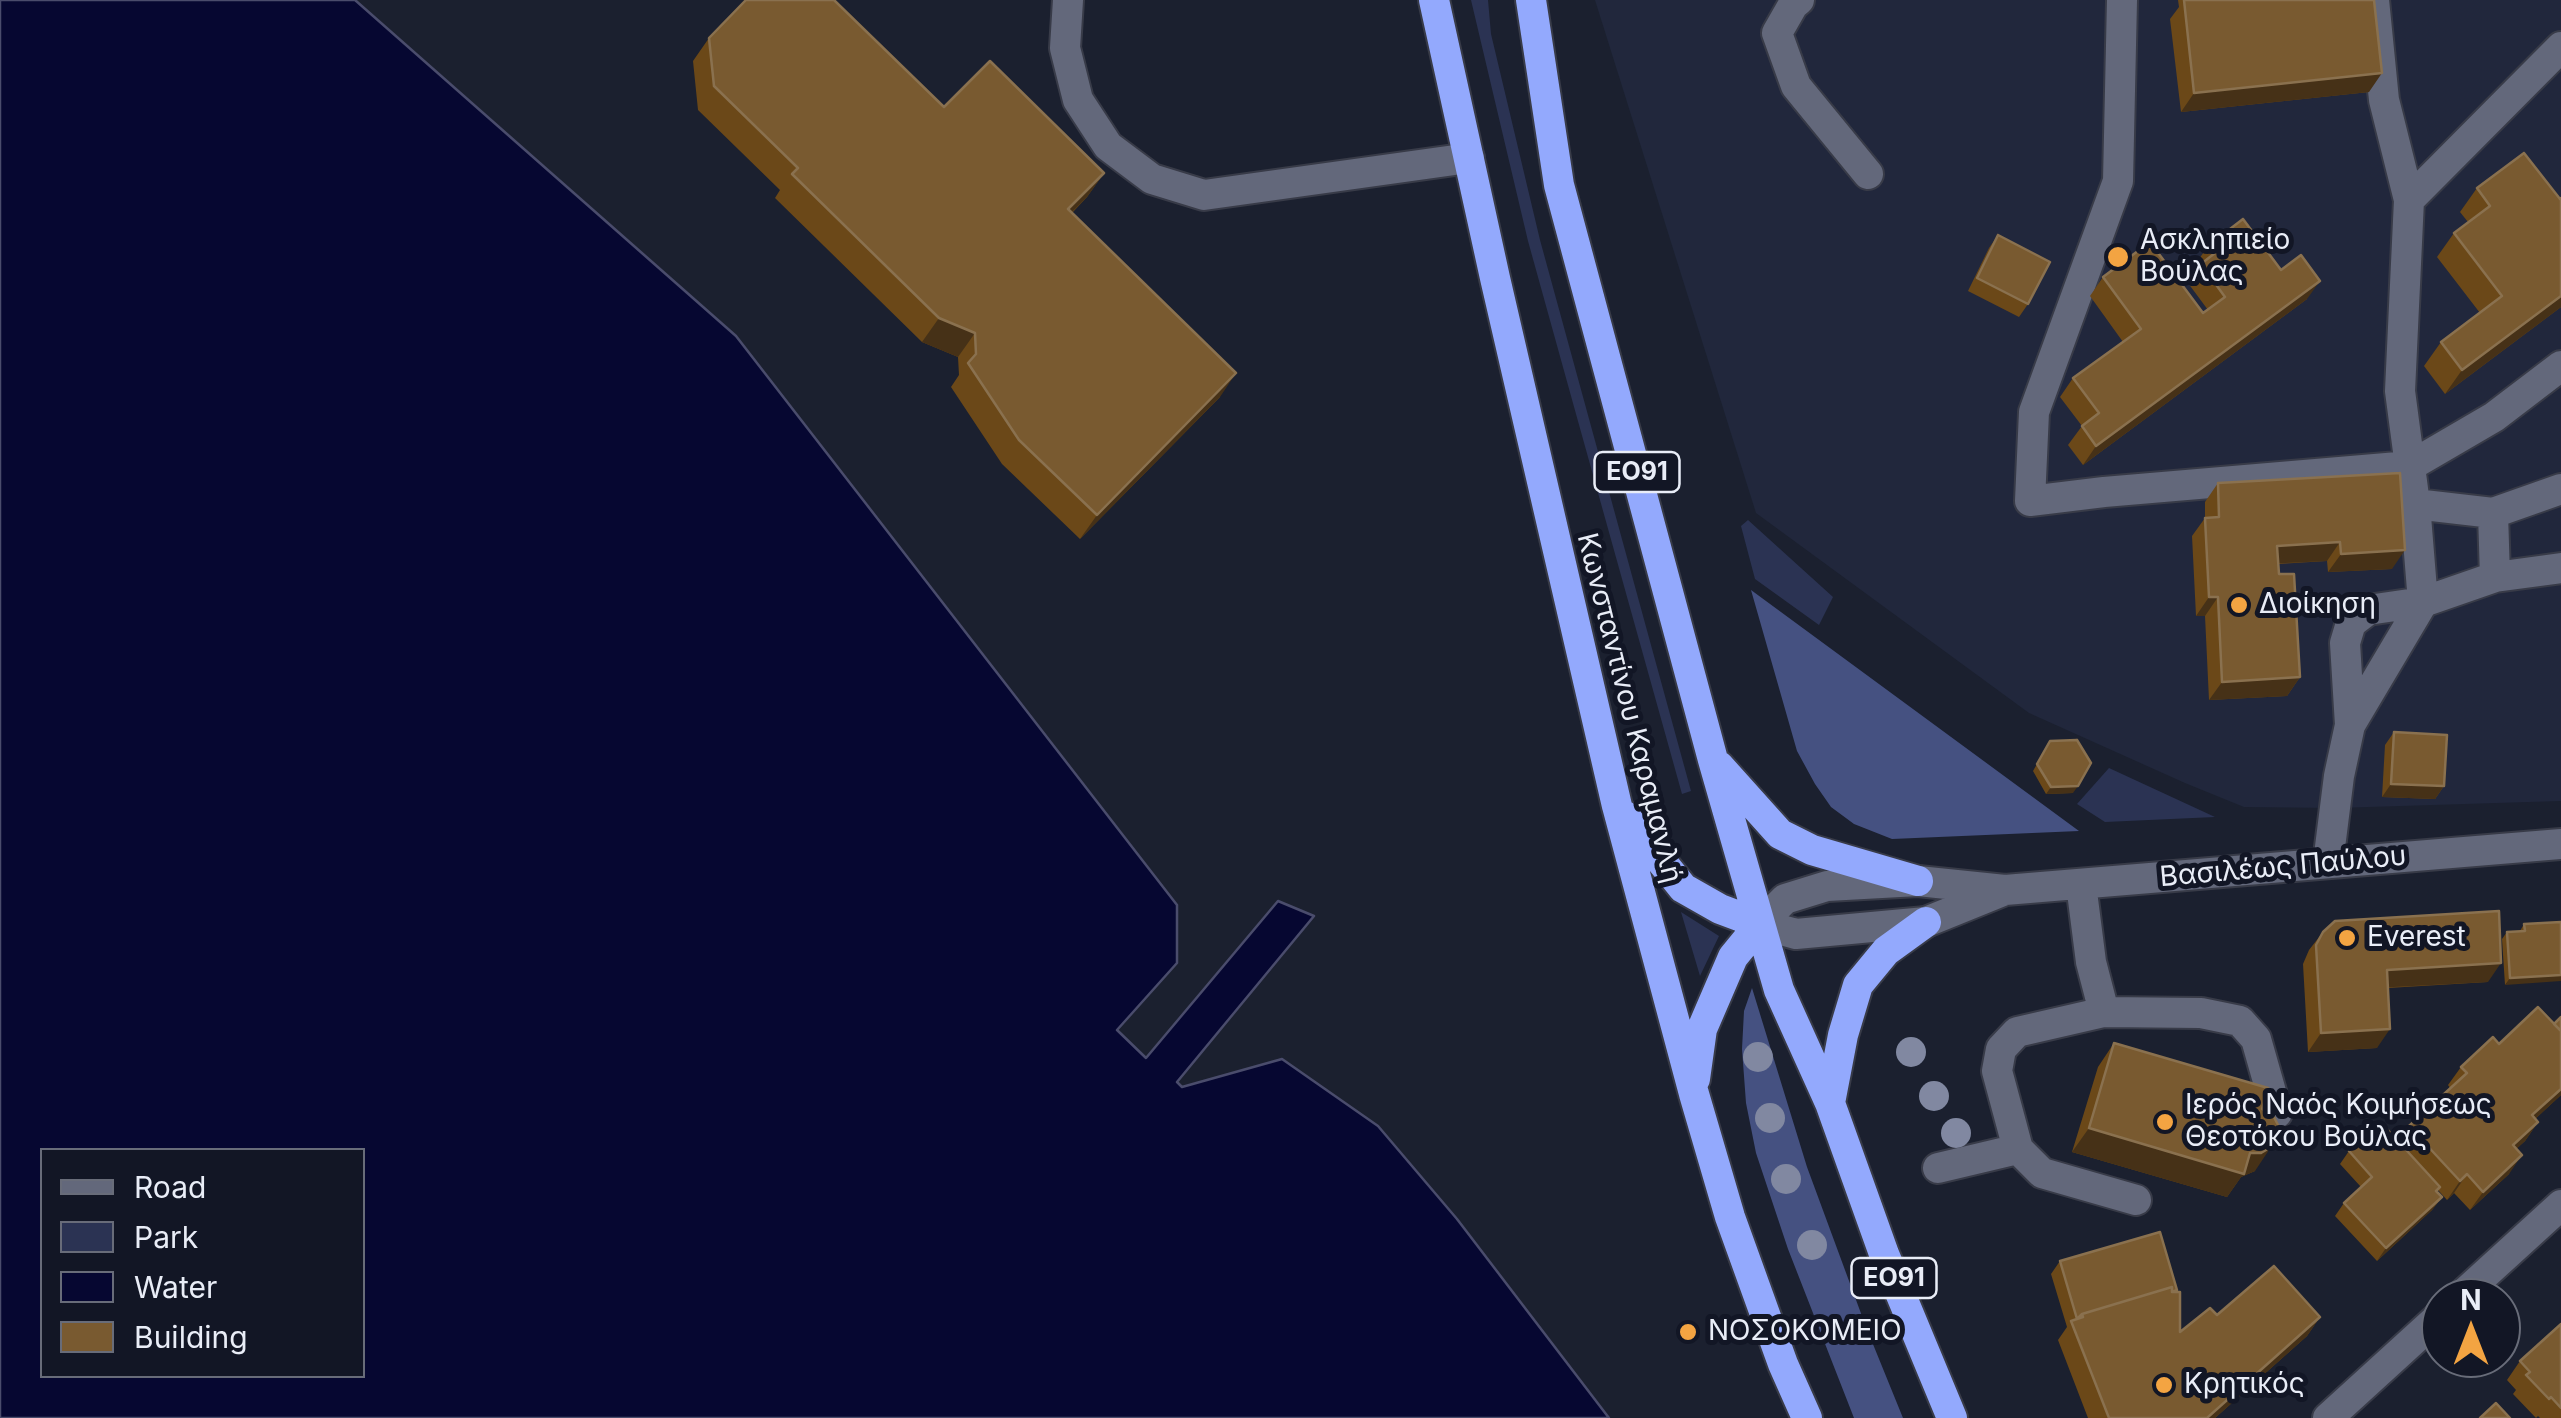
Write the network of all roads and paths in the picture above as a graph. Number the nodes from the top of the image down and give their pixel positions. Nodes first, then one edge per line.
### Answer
1 (1068, 0) edge
2 (1434, 0) edge
3 (1531, 0) edge
4 (1799, 0) edge
5 (2122, 0) edge
6 (2374, 0) edge
7 (2561, 48) edge
8 (1468, 158) junction
9 (1868, 174) dead end
10 (2409, 200) junction
11 (2561, 366) edge
12 (2410, 466) junction
13 (2561, 490) edge
14 (2415, 504) junction
15 (2494, 514) junction
16 (2561, 568) edge
17 (2495, 577) junction
18 (2423, 602) junction
19 (2350, 725) junction
20 (1714, 760) junction
21 (1617, 806) junction
22 (2561, 844) edge
23 (2328, 863) junction
24 (1918, 880) junction
25 (2081, 884) junction
26 (2005, 890) junction
27 (1926, 922) junction
28 (1760, 924) junction
29 (2104, 1012) junction
30 (1694, 1094) junction
31 (1830, 1102) junction
32 (2277, 1113) edge
33 (2018, 1149) junction
34 (1938, 1168) dead end
35 (2136, 1200) dead end
36 (2561, 1205) edge
37 (2481, 1278) edge
38 (2421, 1332) edge
39 (1807, 1418) edge
40 (1952, 1418) edge
41 (2328, 1418) edge

1 - 8 street
2 - 8 highway, Κωνσταντίνου Καραμανλή
3 - 20 highway, ΕΟ91
4 - 9 street
5 - 12 street
6 - 10 street
7 - 10 street
8 - 21 highway, Κωνσταντίνου Καραμανλή
10 - 12 street
11 - 12 street
12 - 14 street
13 - 15 street
14 - 15 street
14 - 18 street
15 - 17 street
16 - 17 street
17 - 18 street
18 - 19 street
18 - 19 street
19 - 23 street
20 - 24 highway
20 - 28 highway, ΕΟ91
21 - 28 highway
21 - 30 highway, Κωνσταντίνου Καραμανλή
22 - 23 street, Βασιλέως Παύλου
23 - 25 street, Βασιλέως Παύλου
24 - 26 street, Βασιλέως Παύλου
24 - 28 street, Βασιλέως Παύλου
25 - 26 street, Βασιλέως Παύλου
25 - 29 street
26 - 27 street, Βασιλέως Παύλου
27 - 28 street, Βασιλέως Παύλου
27 - 31 highway
28 - 30 highway
28 - 31 highway, ΕΟ91
29 - 32 street
29 - 33 street
30 - 39 highway, Κωνσταντίνου Καραμανλή
31 - 40 highway, ΕΟ91
33 - 34 street
33 - 35 street
36 - 37 street
38 - 41 street

